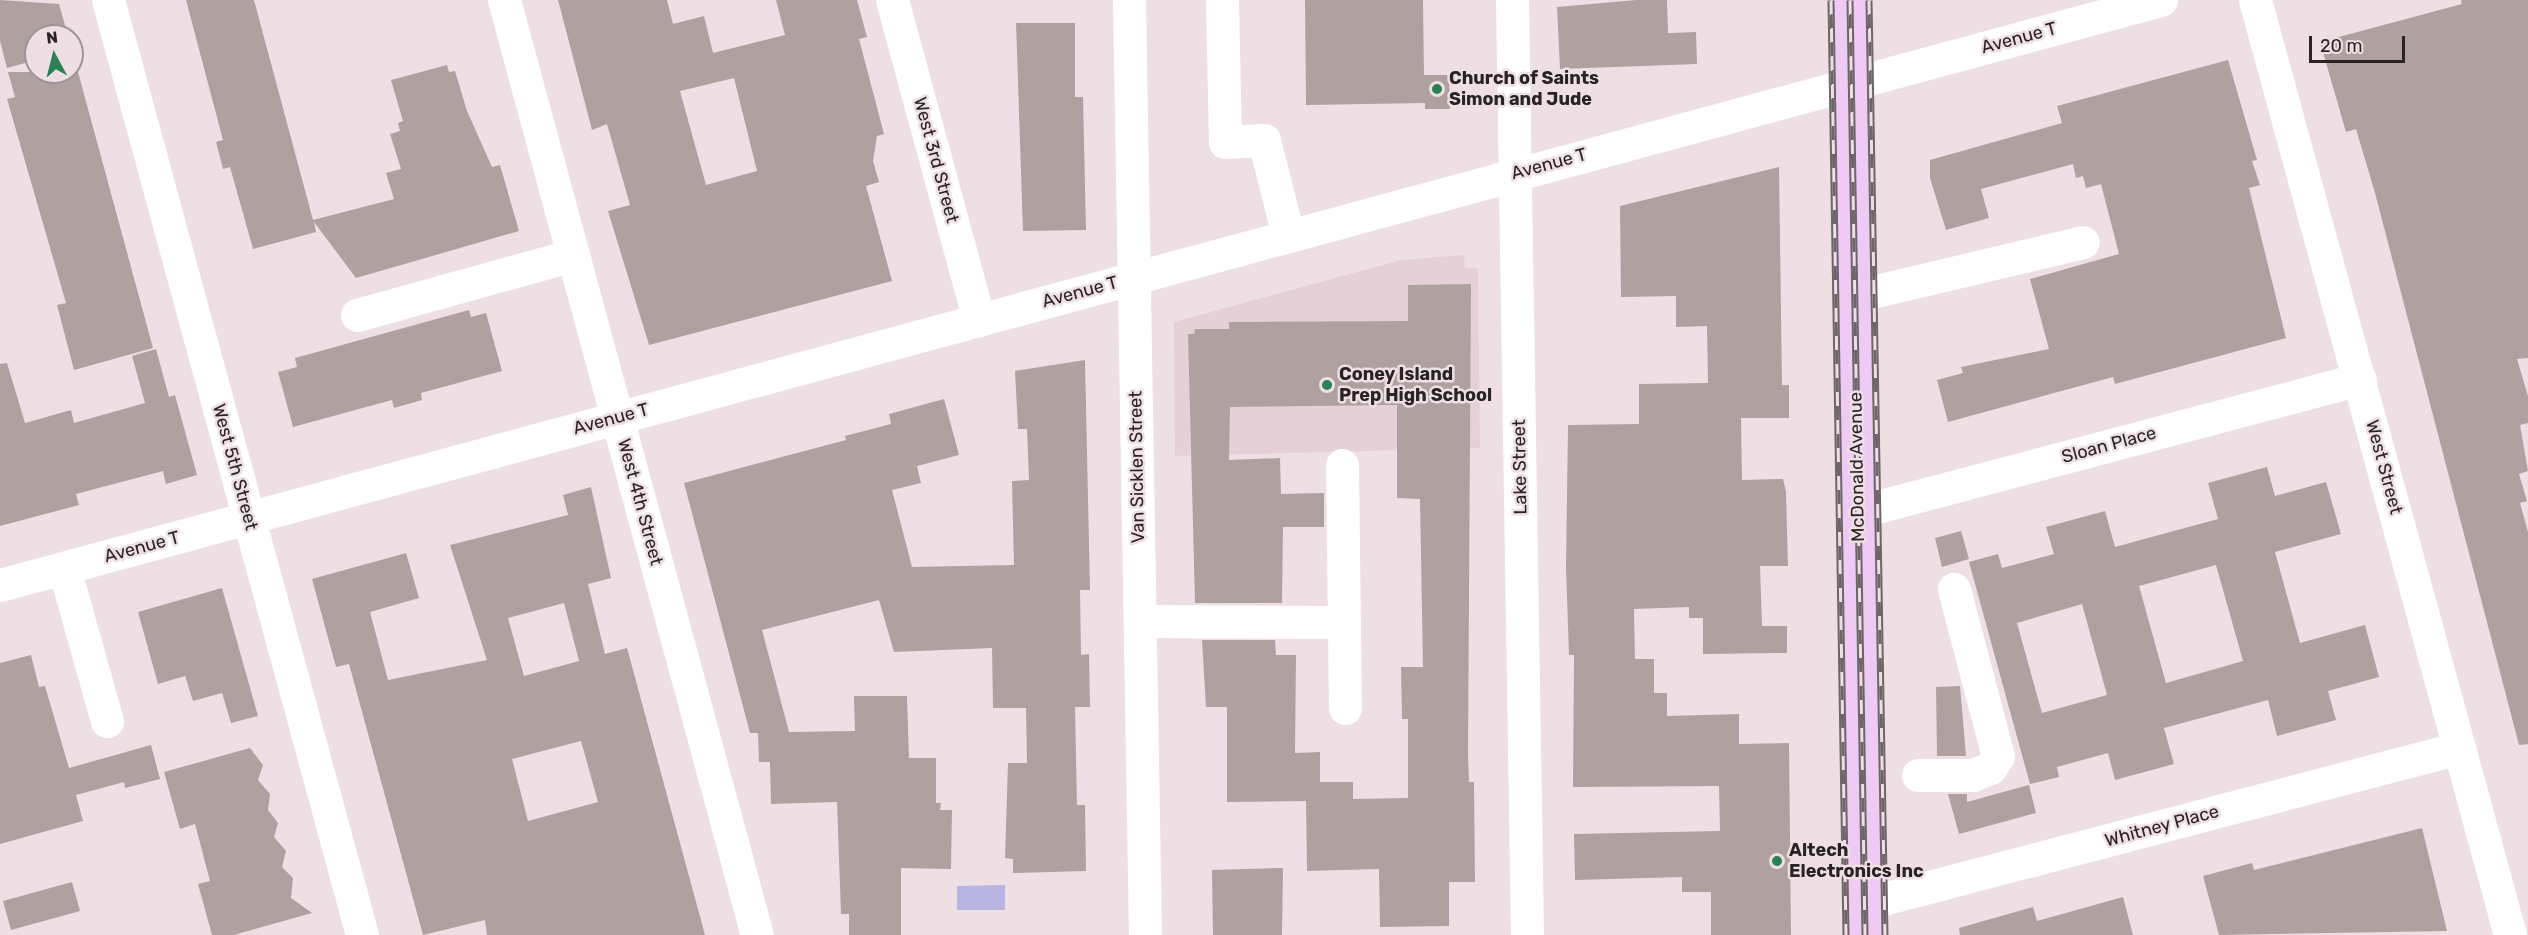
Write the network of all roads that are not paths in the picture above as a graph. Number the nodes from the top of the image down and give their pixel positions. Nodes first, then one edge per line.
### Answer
1 (108, 0) edge
2 (504, 0) edge
3 (892, 0) edge
4 (1129, 0) edge
5 (1222, 0) edge
6 (1512, 0) edge
7 (1849, 0) edge
8 (2161, 0) edge
9 (2255, 0) edge
10 (1851, 84) junction
11 (1515, 174) junction
12 (1288, 235) junction
13 (2084, 242) dead end
14 (573, 255) junction
15 (1134, 277) junction
16 (1855, 296) junction
17 (357, 315) dead end
18 (979, 320) junction
19 (2360, 379) junction
20 (617, 417) junction
21 (1342, 465) dead end
22 (1858, 512) junction
23 (249, 518) junction
24 (64, 568) junction
25 (0, 585) edge
26 (1954, 589) dead end
27 (1140, 621) junction
28 (1344, 622) junction
29 (1345, 708) dead end
30 (107, 721) dead end
31 (2459, 748) junction
32 (1918, 776) dead end
33 (1864, 920) edge
34 (362, 935) edge
35 (757, 935) edge
36 (1145, 935) edge
37 (1527, 935) edge
38 (2510, 935) edge

1 - 23 street, West 5th Street
2 - 14 street, West 4th Street
3 - 18 street, West 3rd Street
4 - 15 street, Van Sicklen Street
5 - 12 street
6 - 11 street, Lake Street
7 - 10 main road, McDonald Avenue
8 - 10 street, Avenue T
9 - 19 street, West Street
10 - 11 street, Avenue T
10 - 16 main road, McDonald Avenue
11 - 12 street, Avenue T
11 - 37 street, Lake Street
12 - 15 street, Avenue T
13 - 16 street
14 - 17 street
14 - 20 street, West 4th Street
15 - 18 street, Avenue T
15 - 27 street, Van Sicklen Street
16 - 22 main road, McDonald Avenue
18 - 20 street, Avenue T
19 - 22 street, Sloan Place
19 - 31 street, West Street
20 - 23 street, Avenue T
20 - 35 street, West 4th Street
21 - 28 street
22 - 33 main road, McDonald Avenue
23 - 24 street, Avenue T
23 - 34 street, West 5th Street
24 - 25 street, Avenue T
24 - 30 street
26 - 32 street
27 - 28 street
27 - 36 street, Van Sicklen Street
28 - 29 street
31 - 33 street, Whitney Place
31 - 38 street, West Street

